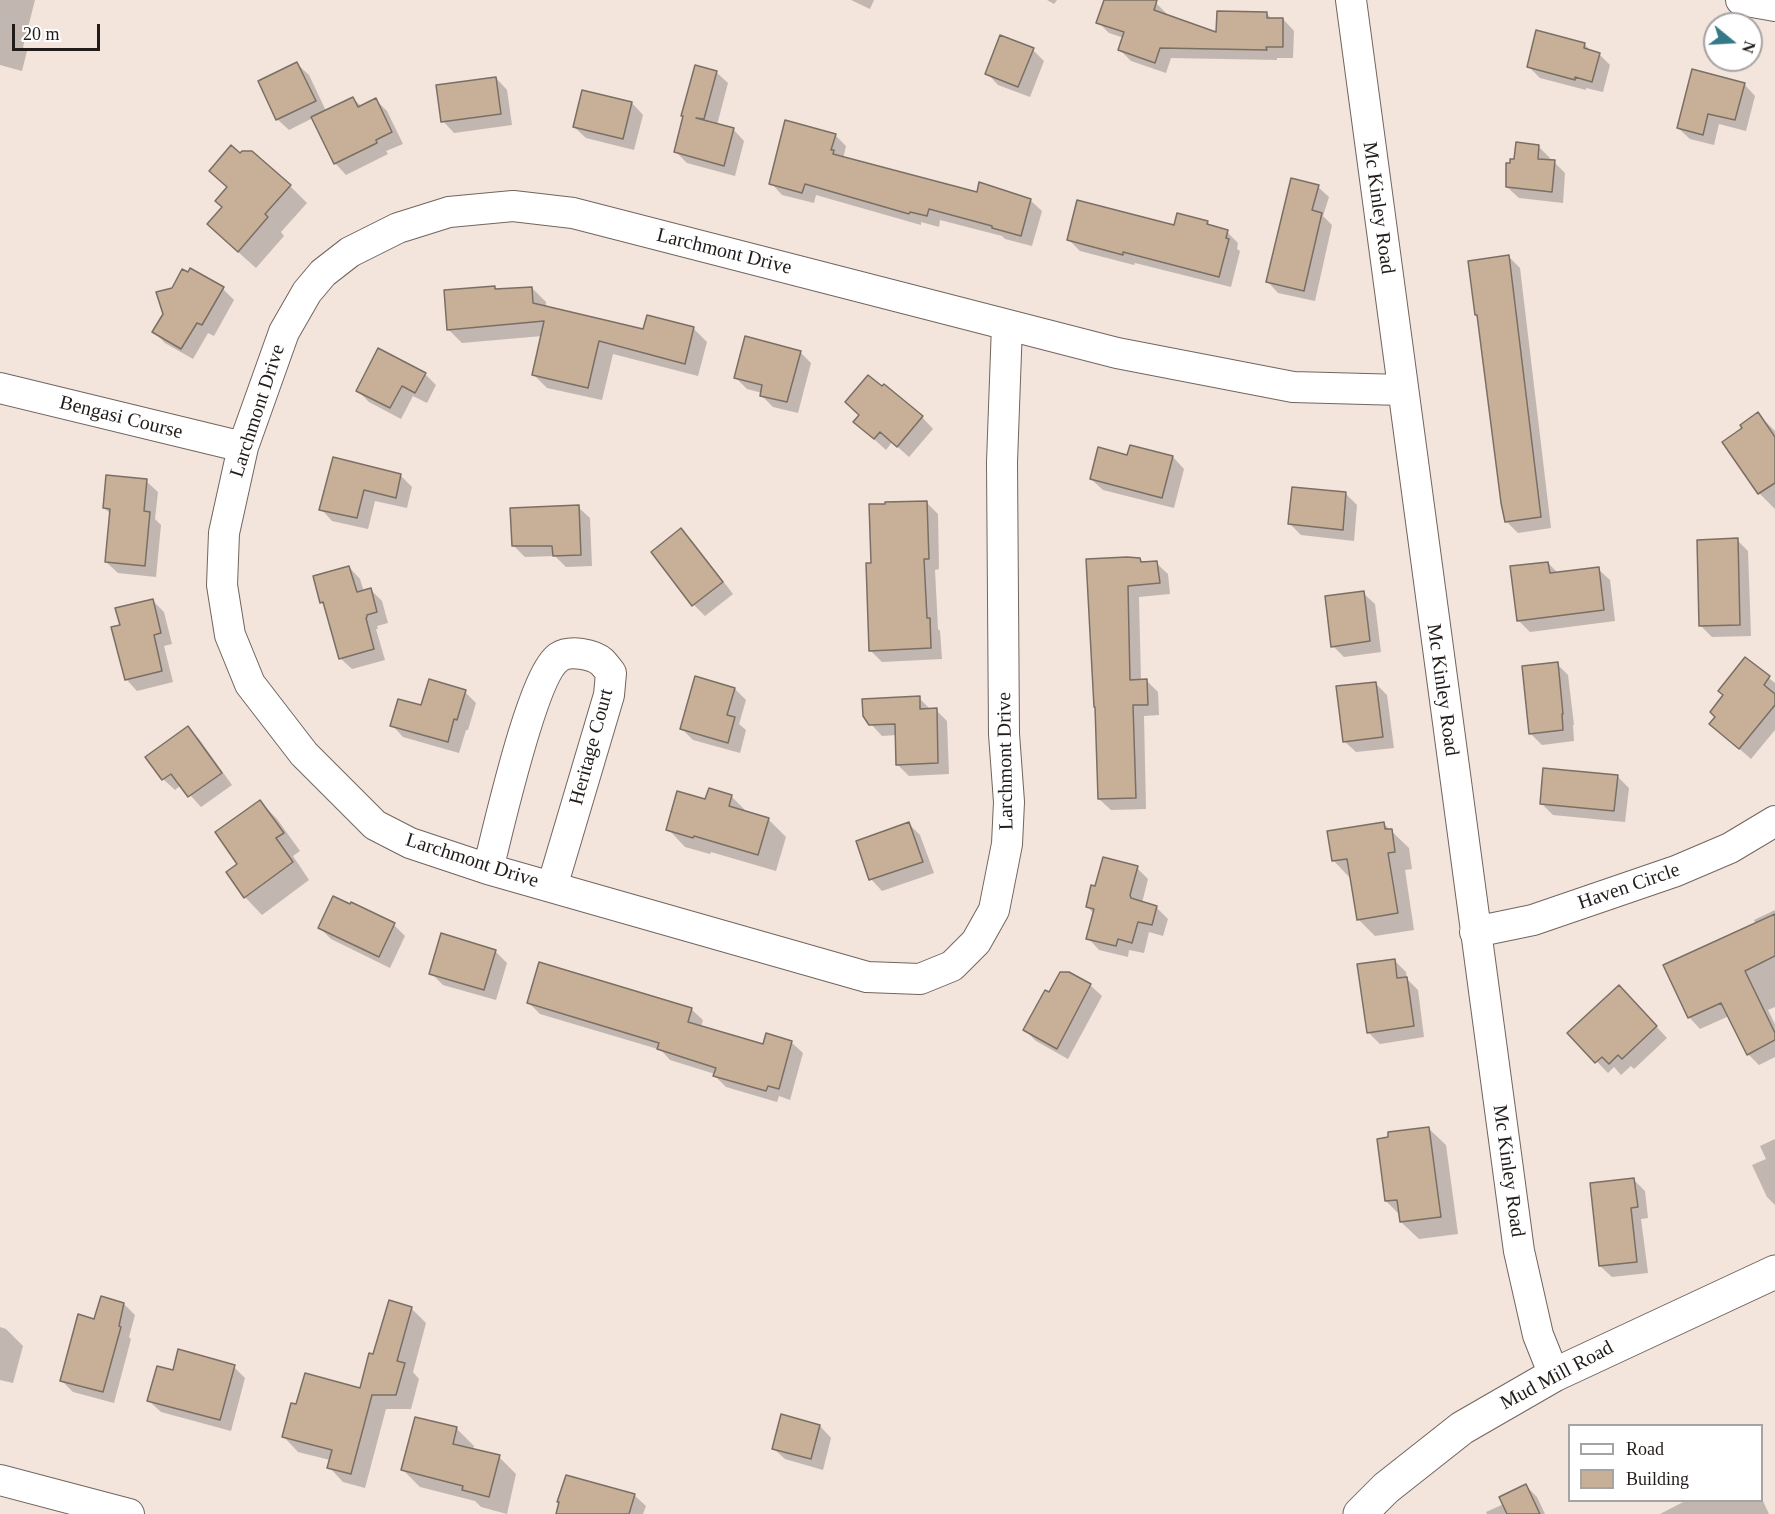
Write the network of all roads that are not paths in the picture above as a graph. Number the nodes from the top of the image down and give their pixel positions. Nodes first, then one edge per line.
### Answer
1 (1351, 0) edge
2 (1741, 0) edge
3 (1775, 6) edge
4 (1007, 325) junction
5 (0, 388) edge
6 (1402, 390) junction
7 (243, 447) junction
8 (1775, 822) edge
9 (488, 869) junction
10 (552, 887) junction
11 (1475, 932) junction
12 (1775, 1272) edge
13 (1554, 1375) junction
14 (0, 1480) edge
15 (129, 1514) edge
16 (1360, 1514) edge

1 - 6 street, Mc Kinley Road
2 - 3 street
4 - 6 street, Larchmont Drive
4 - 7 street, Larchmont Drive
4 - 10 street, Larchmont Drive
5 - 7 street, Bengasi Course
6 - 11 street, Mc Kinley Road
7 - 9 street, Larchmont Drive
8 - 11 street, Haven Circle
9 - 10 street, Larchmont Drive
9 - 10 street, Heritage Court
11 - 13 street, Mc Kinley Road
12 - 13 street, Mud Mill Road
13 - 16 street, Mud Mill Road
14 - 15 street

